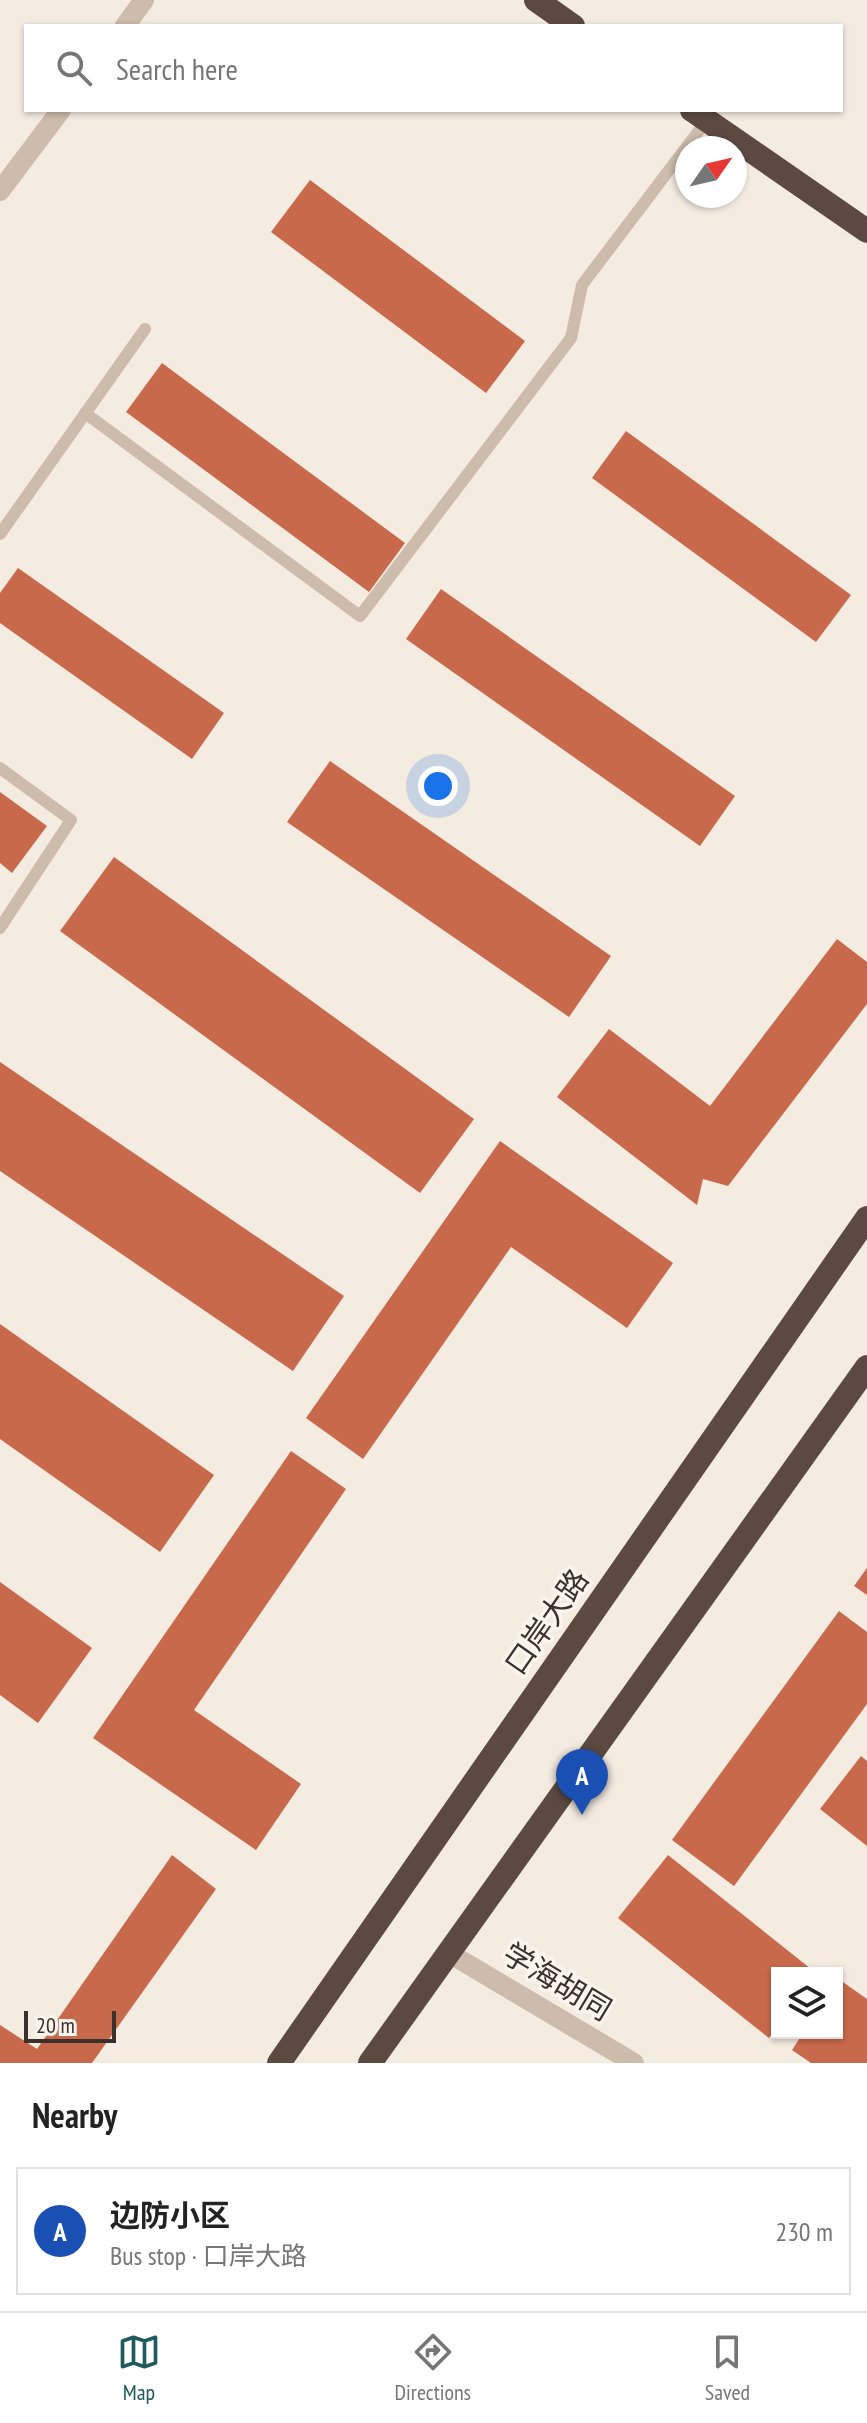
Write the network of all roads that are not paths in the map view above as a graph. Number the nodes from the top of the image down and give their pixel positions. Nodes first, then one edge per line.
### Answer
1 (144, 0) edge
2 (536, 0) edge
3 (126, 24) edge
4 (570, 24) edge
5 (59, 112) edge
6 (700, 115) edge
7 (0, 191) edge
8 (867, 231) edge
9 (145, 329) dead end
10 (85, 413) junction
11 (0, 534) edge
12 (0, 768) edge
13 (0, 928) edge
14 (867, 1218) edge
15 (867, 1367) edge
16 (449, 1953) junction
17 (279, 2063) edge
18 (370, 2063) edge
19 (634, 2063) edge

1 - 3 street
2 - 4 highway
5 - 7 street
6 - 8 highway
6 - 10 lane
9 - 10 lane
10 - 11 lane
12 - 13 lane
14 - 17 highway, 口岸大路
15 - 16 highway
16 - 18 highway
16 - 19 street, 学海胡同

